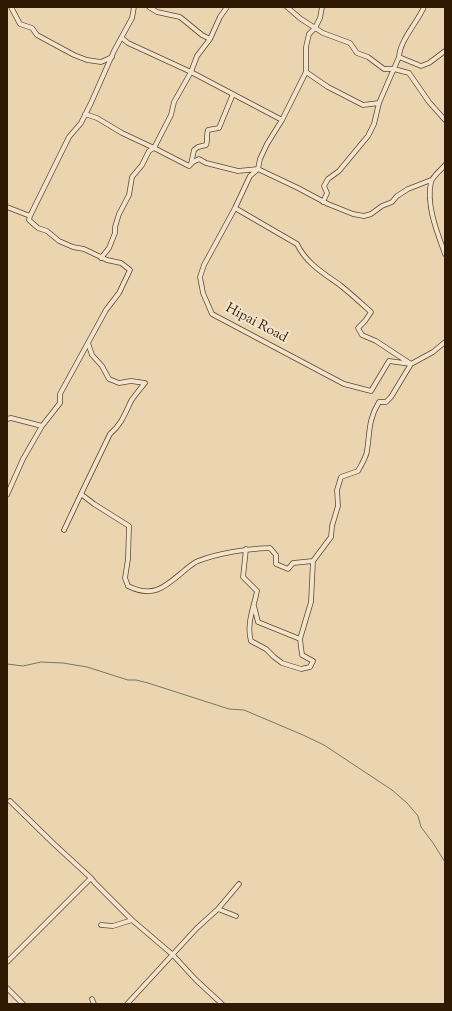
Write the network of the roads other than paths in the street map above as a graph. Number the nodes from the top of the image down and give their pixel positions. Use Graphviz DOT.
graph roads {
  1 [pos="11,7"];
  2 [pos="134,7"];
  3 [pos="149,7"];
  4 [pos="227,7"];
  5 [pos="287,7"];
  6 [pos="322,7"];
  7 [pos="424,7"];
  8 [pos="315,28"];
  9 [pos="122,38"];
  10 [pos="210,39"];
  11 [pos="445,51"];
  12 [pos="112,57"];
  13 [pos="399,57"];
  14 [pos="394,69"];
  15 [pos="191,72"];
  16 [pos="306,72"];
  17 [pos="233,94"];
  18 [pos="379,103"];
  19 [pos="85,114"];
  20 [pos="282,120"];
  21 [pos="445,120"];
  22 [pos="154,148"];
  23 [pos="191,164"];
  24 [pos="445,165"];
  25 [pos="258,169"];
  26 [pos="431,180"];
  27 [pos="323,202"];
  28 [pos="7,207"];
  29 [pos="235,208"];
  30 [pos="30,216"];
  31 [pos="445,254"];
  32 [pos="100,258"];
  33 [pos="445,342"];
  34 [pos="88,343"];
  35 [pos="411,364"];
  36 [pos="7,419"];
  37 [pos="42,426"];
  38 [pos="81,494"];
  39 [pos="7,495"];
  40 [pos="64,530"];
  41 [pos="246,549"];
  42 [pos="313,561"];
  43 [pos="254,606"];
  44 [pos="300,638"];
  45 [pos="10,801"];
  46 [pos="92,878"];
  47 [pos="239,884"];
  48 [pos="218,909"];
  49 [pos="236,916"];
  50 [pos="132,920"];
  51 [pos="101,925"];
  52 [pos="173,955"];
  53 [pos="7,962"];
  54 [pos="7,988"];
  55 [pos="23,1004"];
  56 [pos="127,1004"];
  57 [pos="222,1004"];
  1 -- 12 [label="street"];
  2 -- 9 [label="street"];
  3 -- 10 [label="street"];
  4 -- 10 [label="street"];
  5 -- 8 [label="street"];
  6 -- 8 [label="street"];
  7 -- 13 [label="street"];
  8 -- 14 [label="street"];
  8 -- 16 [label="street"];
  9 -- 12 [label="street"];
  9 -- 15 [label="street"];
  10 -- 15 [label="street"];
  11 -- 13 [label="street"];
  12 -- 19 [label="street"];
  13 -- 14 [label="street"];
  14 -- 18 [label="street"];
  14 -- 21 [label="street"];
  15 -- 17 [label="street"];
  15 -- 22 [label="street"];
  16 -- 18 [label="street"];
  16 -- 20 [label="street, Hipai Road"];
  17 -- 20 [label="street"];
  17 -- 23 [label="street"];
  18 -- 27 [label="street"];
  19 -- 22 [label="street"];
  19 -- 30 [label="street"];
  20 -- 25 [label="street, Hipai Road"];
  22 -- 23 [label="street"];
  22 -- 32 [label="street"];
  23 -- 25 [label="street"];
  24 -- 26 [label="street"];
  25 -- 27 [label="street"];
  25 -- 29 [label="street, Hipai Road"];
  26 -- 27 [label="street"];
  26 -- 31 [label="street"];
  28 -- 30 [label="street"];
  29 -- 35 [label="street"];
  29 -- 35 [label="street, Hipai Road"];
  30 -- 32 [label="street"];
  32 -- 34 [label="street"];
  33 -- 35 [label="street"];
  34 -- 37 [label="street"];
  34 -- 38 [label="street"];
  35 -- 42 [label="street"];
  36 -- 37 [label="street"];
  37 -- 39 [label="street"];
  38 -- 40 [label="street"];
  38 -- 41 [label="street"];
  41 -- 42 [label="street"];
  41 -- 43 [label="street"];
  42 -- 44 [label="street"];
  43 -- 44 [label="street"];
  43 -- 44 [label="street"];
  45 -- 46 [label="street"];
  46 -- 50 [label="street"];
  46 -- 53 [label="street"];
  47 -- 48 [label="street"];
  48 -- 49 [label="street"];
  48 -- 52 [label="street"];
  50 -- 51 [label="street"];
  50 -- 52 [label="street"];
  52 -- 56 [label="street"];
  52 -- 57 [label="street"];
  54 -- 55 [label="street"];
}
